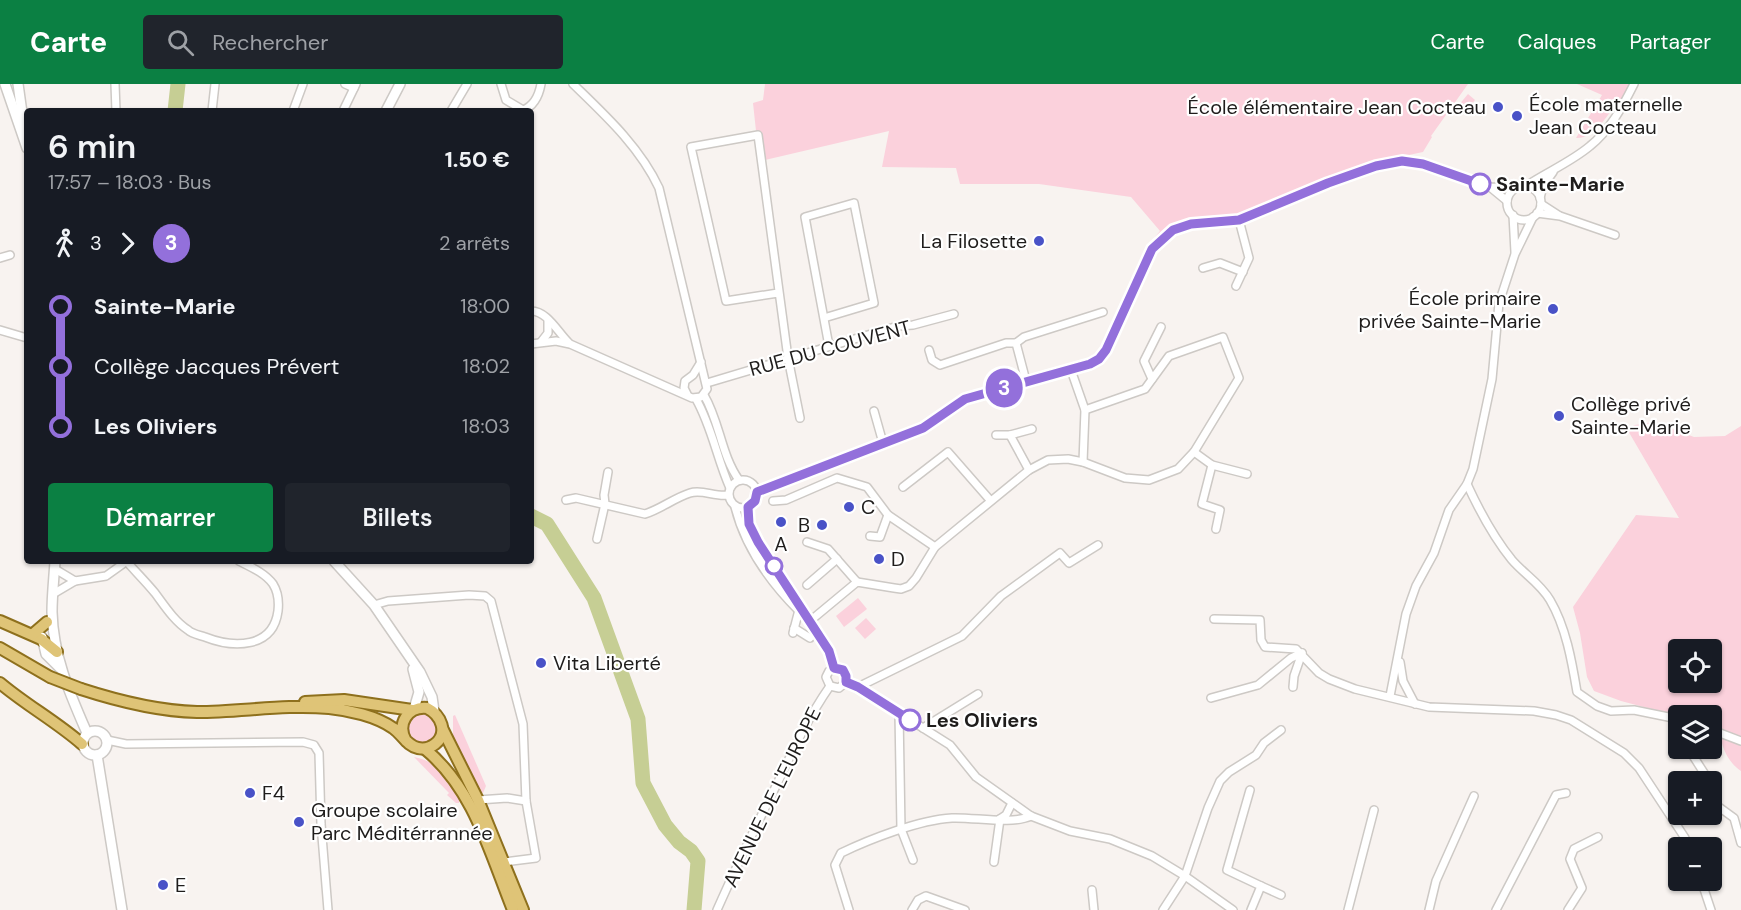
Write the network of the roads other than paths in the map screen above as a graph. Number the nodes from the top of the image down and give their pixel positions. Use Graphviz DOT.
graph roads {
  1 [pos="5,84"];
  2 [pos="18,84"];
  3 [pos="115,84"];
  4 [pos="215,84"];
  5 [pos="303,84"];
  6 [pos="345,84"];
  7 [pos="400,84"];
  8 [pos="467,84"];
  9 [pos="501,84"];
  10 [pos="541,84"];
  11 [pos="573,84"];
  12 [pos="1634,84"];
  13 [pos="355,86"];
  14 [pos="116,108"];
  15 [pos="212,108"];
  16 [pos="294,108"];
  17 [pos="344,108"];
  18 [pos="388,108"];
  19 [pos="453,108"];
  20 [pos="520,108"];
  21 [pos="526,108"];
  22 [pos="24,127"];
  23 [pos="24,139"];
  24 [pos="1559,165"];
  25 [pos="1526,186"];
  26 [pos="1490,187"];
  27 [pos="1516,188"];
  28 [pos="1507,201"];
  29 [pos="1541,201"];
  30 [pos="1513,215"];
  31 [pos="1535,215"];
  32 [pos="1560,216"];
  33 [pos="1239,220"];
  34 [pos="1615,235"];
  35 [pos="1515,254"];
  36 [pos="10,255"];
  37 [pos="0,258"];
  38 [pos="1203,268"];
  39 [pos="1243,272"];
  40 [pos="1236,286"];
  41 [pos="778,294"];
  42 [pos="534,312"];
  43 [pos="1103,312"];
  44 [pos="954,314"];
  45 [pos="824,318"];
  46 [pos="548,320"];
  47 [pos="1161,327"];
  48 [pos="0,330"];
  49 [pos="24,338"];
  50 [pos="535,343"];
  51 [pos="1016,343"];
  52 [pos="570,344"];
  53 [pos="829,346"];
  54 [pos="929,350"];
  55 [pos="788,358"];
  56 [pos="701,362"];
  57 [pos="1071,370"];
  58 [pos="693,375"];
  59 [pos="1152,380"];
  60 [pos="706,381"];
  61 [pos="1026,381"];
  62 [pos="684,385"];
  63 [pos="665,387"];
  64 [pos="687,394"];
  65 [pos="704,395"];
  66 [pos="696,399"];
  67 [pos="1085,410"];
  68 [pos="874,411"];
  69 [pos="800,418"];
  70 [pos="1032,429"];
  71 [pos="996,435"];
  72 [pos="1010,435"];
  73 [pos="883,443"];
  74 [pos="1194,452"];
  75 [pos="1083,462"];
  76 [pos="1212,465"];
  77 [pos="1029,470"];
  78 [pos="608,472"];
  79 [pos="1247,474"];
  80 [pos="739,480"];
  81 [pos="1467,484"];
  82 [pos="903,487"];
  83 [pos="729,492"];
  84 [pos="757,492"];
  85 [pos="566,500"];
  86 [pos="990,500"];
  87 [pos="773,501"];
  88 [pos="605,504"];
  89 [pos="735,507"];
  90 [pos="748,507"];
  91 [pos="888,515"];
  92 [pos="1216,529"];
  93 [pos="870,536"];
  94 [pos="597,539"];
  95 [pos="807,542"];
  96 [pos="1098,545"];
  97 [pos="935,547"];
  98 [pos="837,559"];
  99 [pos="123,564"];
  100 [pos="130,564"];
  101 [pos="245,564"];
  102 [pos="337,564"];
  103 [pos="55,565"];
  104 [pos="75,581"];
  105 [pos="857,582"];
  106 [pos="807,585"];
  107 [pos="53,594"];
  108 [pos="374,604"];
  109 [pos="799,610"];
  110 [pos="52,611"];
  111 [pos="1214,619"];
  112 [pos="0,621"];
  113 [pos="810,621"];
  114 [pos="47,622"];
  115 [pos="817,632"];
  116 [pos="393,633"];
  117 [pos="37,636"];
  118 [pos="0,648"];
  119 [pos="57,652"];
  120 [pos="1302,653"];
  121 [pos="1399,654"];
  122 [pos="834,668"];
  123 [pos="62,669"];
  124 [pos="846,682"];
  125 [pos="0,683"];
  126 [pos="830,686"];
  127 [pos="858,687"];
  128 [pos="1293,687"];
  129 [pos="978,694"];
  130 [pos="1390,696"];
  131 [pos="1211,698"];
  132 [pos="1415,704"];
  133 [pos="241,709"];
  134 [pos="413,710"];
  135 [pos="434,711"];
  136 [pos="899,713"];
  137 [pos="1668,717"];
  138 [pos="923,728"];
  139 [pos="443,730"];
  140 [pos="1281,730"];
  141 [pos="87,733"];
  142 [pos="1722,734"];
  143 [pos="107,740"];
  144 [pos="406,741"];
  145 [pos="1740,741"];
  146 [pos="82,744"];
  147 [pos="425,749"];
  148 [pos="97,755"];
  149 [pos="1250,790"];
  150 [pos="1566,794"];
  151 [pos="1474,796"];
  152 [pos="478,800"];
  153 [pos="526,801"];
  154 [pos="1012,802"];
  155 [pos="1722,809"];
  156 [pos="1374,810"];
  157 [pos="1031,816"];
  158 [pos="1000,819"];
  159 [pos="901,829"];
  160 [pos="1598,837"];
  161 [pos="1684,837"];
  162 [pos="1741,843"];
  163 [pos="914,860"];
  164 [pos="504,862"];
  165 [pos="994,862"];
  166 [pos="1185,876"];
  167 [pos="1261,886"];
  168 [pos="1092,890"];
  169 [pos="1705,891"];
  170 [pos="1281,895"];
  171 [pos="327,907"];
  172 [pos="122,910"];
  173 [pos="513,910"];
  174 [pos="523,910"];
  175 [pos="717,910"];
  176 [pos="849,910"];
  177 [pos="912,910"];
  178 [pos="965,910"];
  179 [pos="1094,910"];
  180 [pos="1162,910"];
  181 [pos="1233,910"];
  182 [pos="1251,910"];
  183 [pos="1348,910"];
  184 [pos="1429,910"];
  185 [pos="1496,910"];
  186 [pos="1568,910"];
  187 [pos="1711,910"];
  1 -- 23 [label="main road"];
  2 -- 22 [label="main road"];
  3 -- 14 [label="street"];
  4 -- 15 [label="street"];
  5 -- 16 [label="street"];
  6 -- 13 [label="street"];
  7 -- 18 [label="main road"];
  8 -- 19 [label="street"];
  9 -- 20 [label="street"];
  10 -- 21 [label="street"];
  11 -- 56 [label="street"];
  12 -- 24 [label="street"];
  13 -- 17 [label="street"];
  24 -- 25 [label="street"];
  24 -- 29 [label="street"];
  25 -- 27 [label="street"];
  25 -- 29 [label="street"];
  26 -- 27 [label="street"];
  26 -- 28 [label="street"];
  26 -- 33 [label="street"];
  27 -- 28 [label="street"];
  28 -- 30 [label="street"];
  29 -- 31 [label="street"];
  29 -- 32 [label="street"];
  30 -- 31 [label="street"];
  30 -- 35 [label="street"];
  31 -- 32 [label="street"];
  31 -- 35 [label="street"];
  32 -- 34 [label="street"];
  33 -- 39 [label="street"];
  33 -- 57 [label="street"];
  35 -- 81 [label="street"];
  36 -- 37 [label="street"];
  38 -- 39 [label="street"];
  39 -- 40 [label="street"];
  41 -- 41 [label="street"];
  41 -- 55 [label="street"];
  42 -- 46 [label="street"];
  43 -- 51 [label="street"];
  44 -- 53 [label="street, RUE DU COUVENT"];
  45 -- 45 [label="street"];
  45 -- 53 [label="street"];
  46 -- 50 [label="street"];
  46 -- 52 [label="street"];
  47 -- 59 [label="street"];
  48 -- 49 [label="street"];
  50 -- 52 [label="street"];
  51 -- 54 [label="street"];
  51 -- 61 [label="street"];
  52 -- 63 [label="street"];
  53 -- 55 [label="street, RUE DU COUVENT"];
  55 -- 60 [label="street, RUE DU COUVENT"];
  55 -- 69 [label="street"];
  56 -- 58 [label="street"];
  56 -- 60 [label="street"];
  57 -- 61 [label="street"];
  57 -- 67 [label="street"];
  58 -- 60 [label="street"];
  58 -- 62 [label="street"];
  59 -- 67 [label="street"];
  59 -- 74 [label="street"];
  60 -- 65 [label="street"];
  61 -- 73 [label="street"];
  62 -- 63 [label="street"];
  62 -- 64 [label="street"];
  63 -- 64 [label="street"];
  64 -- 66 [label="street"];
  65 -- 66 [label="street"];
  65 -- 80 [label="street"];
  66 -- 83 [label="street"];
  67 -- 75 [label="street"];
  68 -- 73 [label="street"];
  70 -- 72 [label="street"];
  71 -- 72 [label="street"];
  72 -- 77 [label="street"];
  73 -- 84 [label="street"];
  74 -- 75 [label="street"];
  74 -- 76 [label="street"];
  75 -- 77 [label="street"];
  76 -- 79 [label="street"];
  76 -- 92 [label="street"];
  77 -- 86 [label="street"];
  78 -- 88 [label="street"];
  80 -- 83 [label="street"];
  80 -- 84 [label="street"];
  81 -- 121 [label="street"];
  81 -- 137 [label="street"];
  82 -- 86 [label="street"];
  83 -- 88 [label="street"];
  83 -- 89 [label="street"];
  84 -- 90 [label="street"];
  85 -- 88 [label="street"];
  86 -- 97 [label="street"];
  87 -- 91 [label="street"];
  88 -- 94 [label="street"];
  89 -- 90 [label="street"];
  89 -- 109 [label="street"];
  90 -- 113 [label="street"];
  91 -- 93 [label="street"];
  91 -- 97 [label="street"];
  95 -- 98 [label="street"];
  96 -- 127 [label="street"];
  97 -- 105 [label="street"];
  98 -- 105 [label="street"];
  98 -- 106 [label="street"];
  99 -- 104 [label="street"];
  100 -- 101 [label="street"];
  102 -- 108 [label="main road"];
  103 -- 104 [label="street"];
  103 -- 107 [label="main road"];
  104 -- 107 [label="street"];
  105 -- 113 [label="street"];
  107 -- 110 [label="main road"];
  108 -- 116 [label="main road"];
  108 -- 153 [label="street"];
  109 -- 113 [label="street"];
  109 -- 115 [label="street"];
  110 -- 114 [label="main road"];
  110 -- 119 [label="main road"];
  111 -- 120 [label="street"];
  112 -- 117 [label="main road"];
  113 -- 115 [label="street"];
  114 -- 117 [label="main road"];
  115 -- 122 [label="street"];
  116 -- 134 [label="main road"];
  116 -- 135 [label="main road"];
  117 -- 119 [label="main road"];
  117 -- 123 [label="main road"];
  118 -- 133 [label="main road, bridge"];
  119 -- 123 [label="main road"];
  120 -- 128 [label="street"];
  120 -- 130 [label="street"];
  120 -- 131 [label="street"];
  121 -- 130 [label="street"];
  121 -- 132 [label="street"];
  122 -- 124 [label="street"];
  122 -- 126 [label="street"];
  123 -- 141 [label="main road"];
  124 -- 126 [label="street"];
  124 -- 127 [label="street"];
  125 -- 146 [label="main road"];
  126 -- 175 [label="street, AVENUE DE L'EUROPE"];
  127 -- 136 [label="street"];
  129 -- 138 [label="street"];
  130 -- 132 [label="street"];
  132 -- 161 [label="street"];
  133 -- 134 [label="main road"];
  133 -- 144 [label="main road"];
  134 -- 135 [label="main road"];
  134 -- 144 [label="main road"];
  135 -- 139 [label="main road"];
  136 -- 138 [label="street"];
  136 -- 159 [label="street"];
  138 -- 154 [label="street"];
  139 -- 147 [label="main road"];
  139 -- 152 [label="main road"];
  140 -- 166 [label="street"];
  141 -- 143 [label="main road"];
  141 -- 146 [label="main road"];
  142 -- 145 [label="street"];
  143 -- 148 [label="main road"];
  143 -- 171 [label="street"];
  144 -- 147 [label="main road"];
  146 -- 148 [label="main road"];
  147 -- 173 [label="main road"];
  148 -- 172 [label="main road"];
  149 -- 167 [label="street"];
  150 -- 185 [label="street"];
  151 -- 184 [label="street"];
  152 -- 153 [label="street"];
  152 -- 164 [label="main road"];
  153 -- 164 [label="street"];
  154 -- 157 [label="street"];
  154 -- 158 [label="street"];
  155 -- 162 [label="street"];
  156 -- 183 [label="street"];
  157 -- 158 [label="street"];
  157 -- 166 [label="street"];
  158 -- 159 [label="street"];
  158 -- 165 [label="street"];
  159 -- 163 [label="street"];
  159 -- 176 [label="street"];
  160 -- 186 [label="street"];
  164 -- 174 [label="main road"];
  166 -- 180 [label="street"];
  166 -- 181 [label="street"];
  167 -- 170 [label="street"];
  167 -- 182 [label="street"];
  168 -- 179 [label="street"];
  169 -- 187 [label="street"];
  177 -- 178 [label="street"];
}
